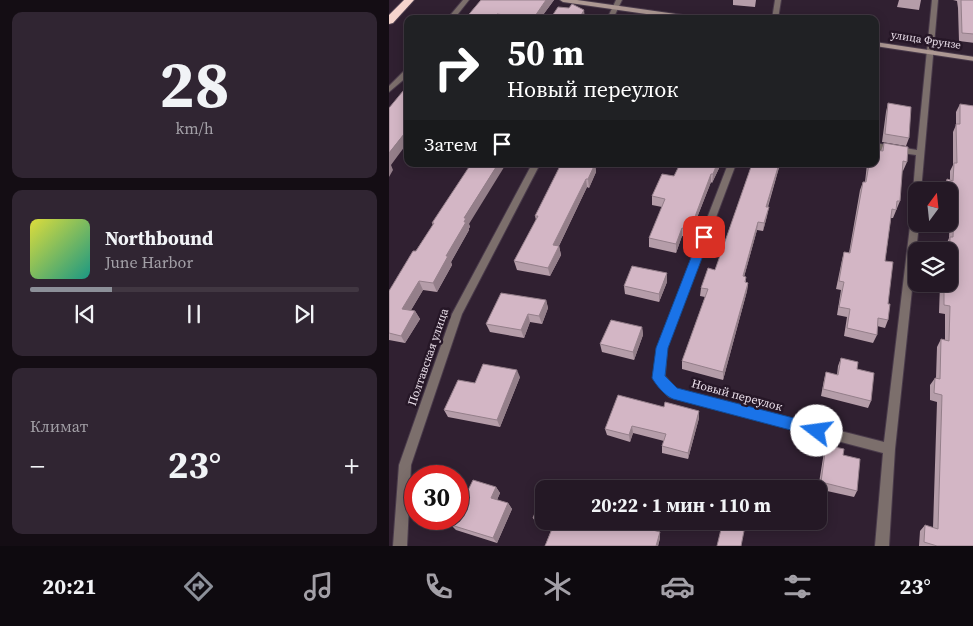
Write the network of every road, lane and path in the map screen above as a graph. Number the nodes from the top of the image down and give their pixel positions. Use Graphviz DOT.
graph roads {
  1 [pos="409,0"];
  2 [pos="467,0"];
  3 [pos="563,0"];
  4 [pos="619,0"];
  5 [pos="778,0"];
  6 [pos="935,0"];
  7 [pos="615,7"];
  8 [pos="454,15"];
  9 [pos="612,15"];
  10 [pos="670,15"];
  11 [pos="776,15"];
  12 [pos="389,21"];
  13 [pos="879,45"];
  14 [pos="930,52"];
  15 [pos="973,59"];
  16 [pos="404,76"];
  17 [pos="389,90"];
  18 [pos="879,147"];
  19 [pos="921,153"];
  20 [pos="535,167"];
  21 [pos="731,167"];
  22 [pos="918,182"];
  23 [pos="913,232"];
  24 [pos="889,449"];
  25 [pos="400,546"];
  26 [pos="882,546"];
  1 -- 12 [label="highway"];
  2 -- 8 [label="street"];
  3 -- 7 [label="street"];
  4 -- 7 [label="street"];
  5 -- 11 [label="street"];
  6 -- 14 [label="street"];
  7 -- 9 [label="street"];
  7 -- 10 [label="street"];
  13 -- 14 [label="street, улица Фрунзе"];
  14 -- 15 [label="street, улица Фрунзе"];
  14 -- 19 [label="street"];
  16 -- 17 [label="street"];
  18 -- 19 [label="street"];
  19 -- 22 [label="street"];
  20 -- 25 [label="street, Полтавская улица"];
  21 -- 24 [label="street, Новый переулок"];
  23 -- 24 [label="street"];
  24 -- 26 [label="street"];
}
